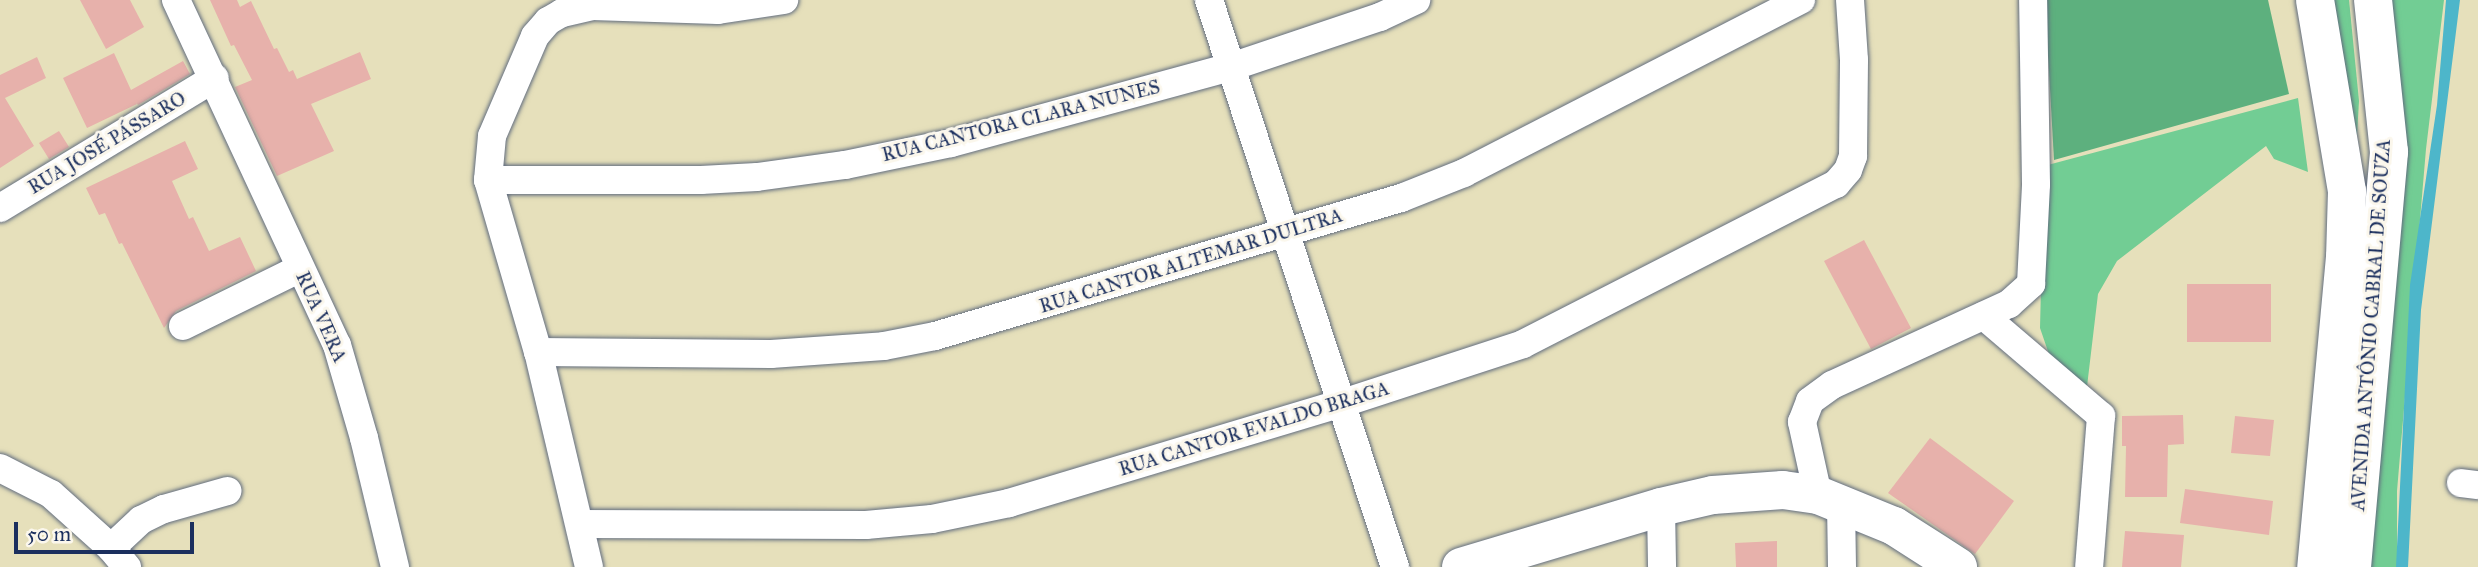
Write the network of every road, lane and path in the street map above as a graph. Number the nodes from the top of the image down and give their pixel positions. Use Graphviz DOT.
graph roads {
  1 [pos="176,0"];
  2 [pos="784,0"];
  3 [pos="1209,0"];
  4 [pos="1416,0"];
  5 [pos="1801,0"];
  6 [pos="1850,0"];
  7 [pos="2033,0"];
  8 [pos="2315,0"];
  9 [pos="2373,0"];
  10 [pos="1231,67"];
  11 [pos="215,78"];
  12 [pos="488,180"];
  13 [pos="0,208"];
  14 [pos="1286,233"];
  15 [pos="299,269"];
  16 [pos="1984,316"];
  17 [pos="183,326"];
  18 [pos="538,352"];
  19 [pos="1343,403"];
  20 [pos="0,468"];
  21 [pos="228,491"];
  22 [pos="1830,499"];
  23 [pos="1661,507"];
  24 [pos="580,524"];
  25 [pos="119,558"];
  26 [pos="1475,565"];
  27 [pos="395,567"];
  28 [pos="589,567"];
  29 [pos="1395,567"];
  30 [pos="1662,567"];
  31 [pos="1842,567"];
  32 [pos="1958,567"];
  33 [pos="2089,567"];
  34 [pos="2315,567"];
  35 [pos="2352,567"];
  1 -- 11 [label="street, RUA VERA"];
  2 -- 12 [label="street"];
  3 -- 10 [label="street"];
  4 -- 10 [label="street, RUA CANTORA CLARA NUNES"];
  5 -- 14 [label="street, RUA CANTOR ALTEMAR DULTRA"];
  6 -- 19 [label="street, RUA CANTOR EVALDO BRAGA"];
  7 -- 16 [label="street"];
  8 -- 34 [label="main road, AVENIDA ANTÔNIO CABRAL DE SOUZA"];
  9 -- 35 [label="main road, AVENIDA ANTÔNIO CABRAL DE SOUZA"];
  10 -- 12 [label="street, RUA CANTORA CLARA NUNES"];
  10 -- 14 [label="street"];
  11 -- 13 [label="street, RUA JOSÉ PÁSSARO"];
  11 -- 15 [label="street, RUA VERA"];
  12 -- 18 [label="street"];
  14 -- 18 [label="street, RUA CANTOR ALTEMAR DULTRA"];
  14 -- 19 [label="street"];
  15 -- 17 [label="street"];
  15 -- 27 [label="street, RUA VERA"];
  16 -- 22 [label="street"];
  16 -- 33 [label="street"];
  18 -- 24 [label="street"];
  19 -- 24 [label="street, RUA CANTOR EVALDO BRAGA"];
  19 -- 29 [label="street"];
  20 -- 25 [label="street"];
  21 -- 25 [label="street"];
  22 -- 23 [label="main road"];
  22 -- 31 [label="street"];
  22 -- 32 [label="main road"];
  23 -- 26 [label="main road"];
  23 -- 30 [label="street"];
  24 -- 28 [label="street"];
}
